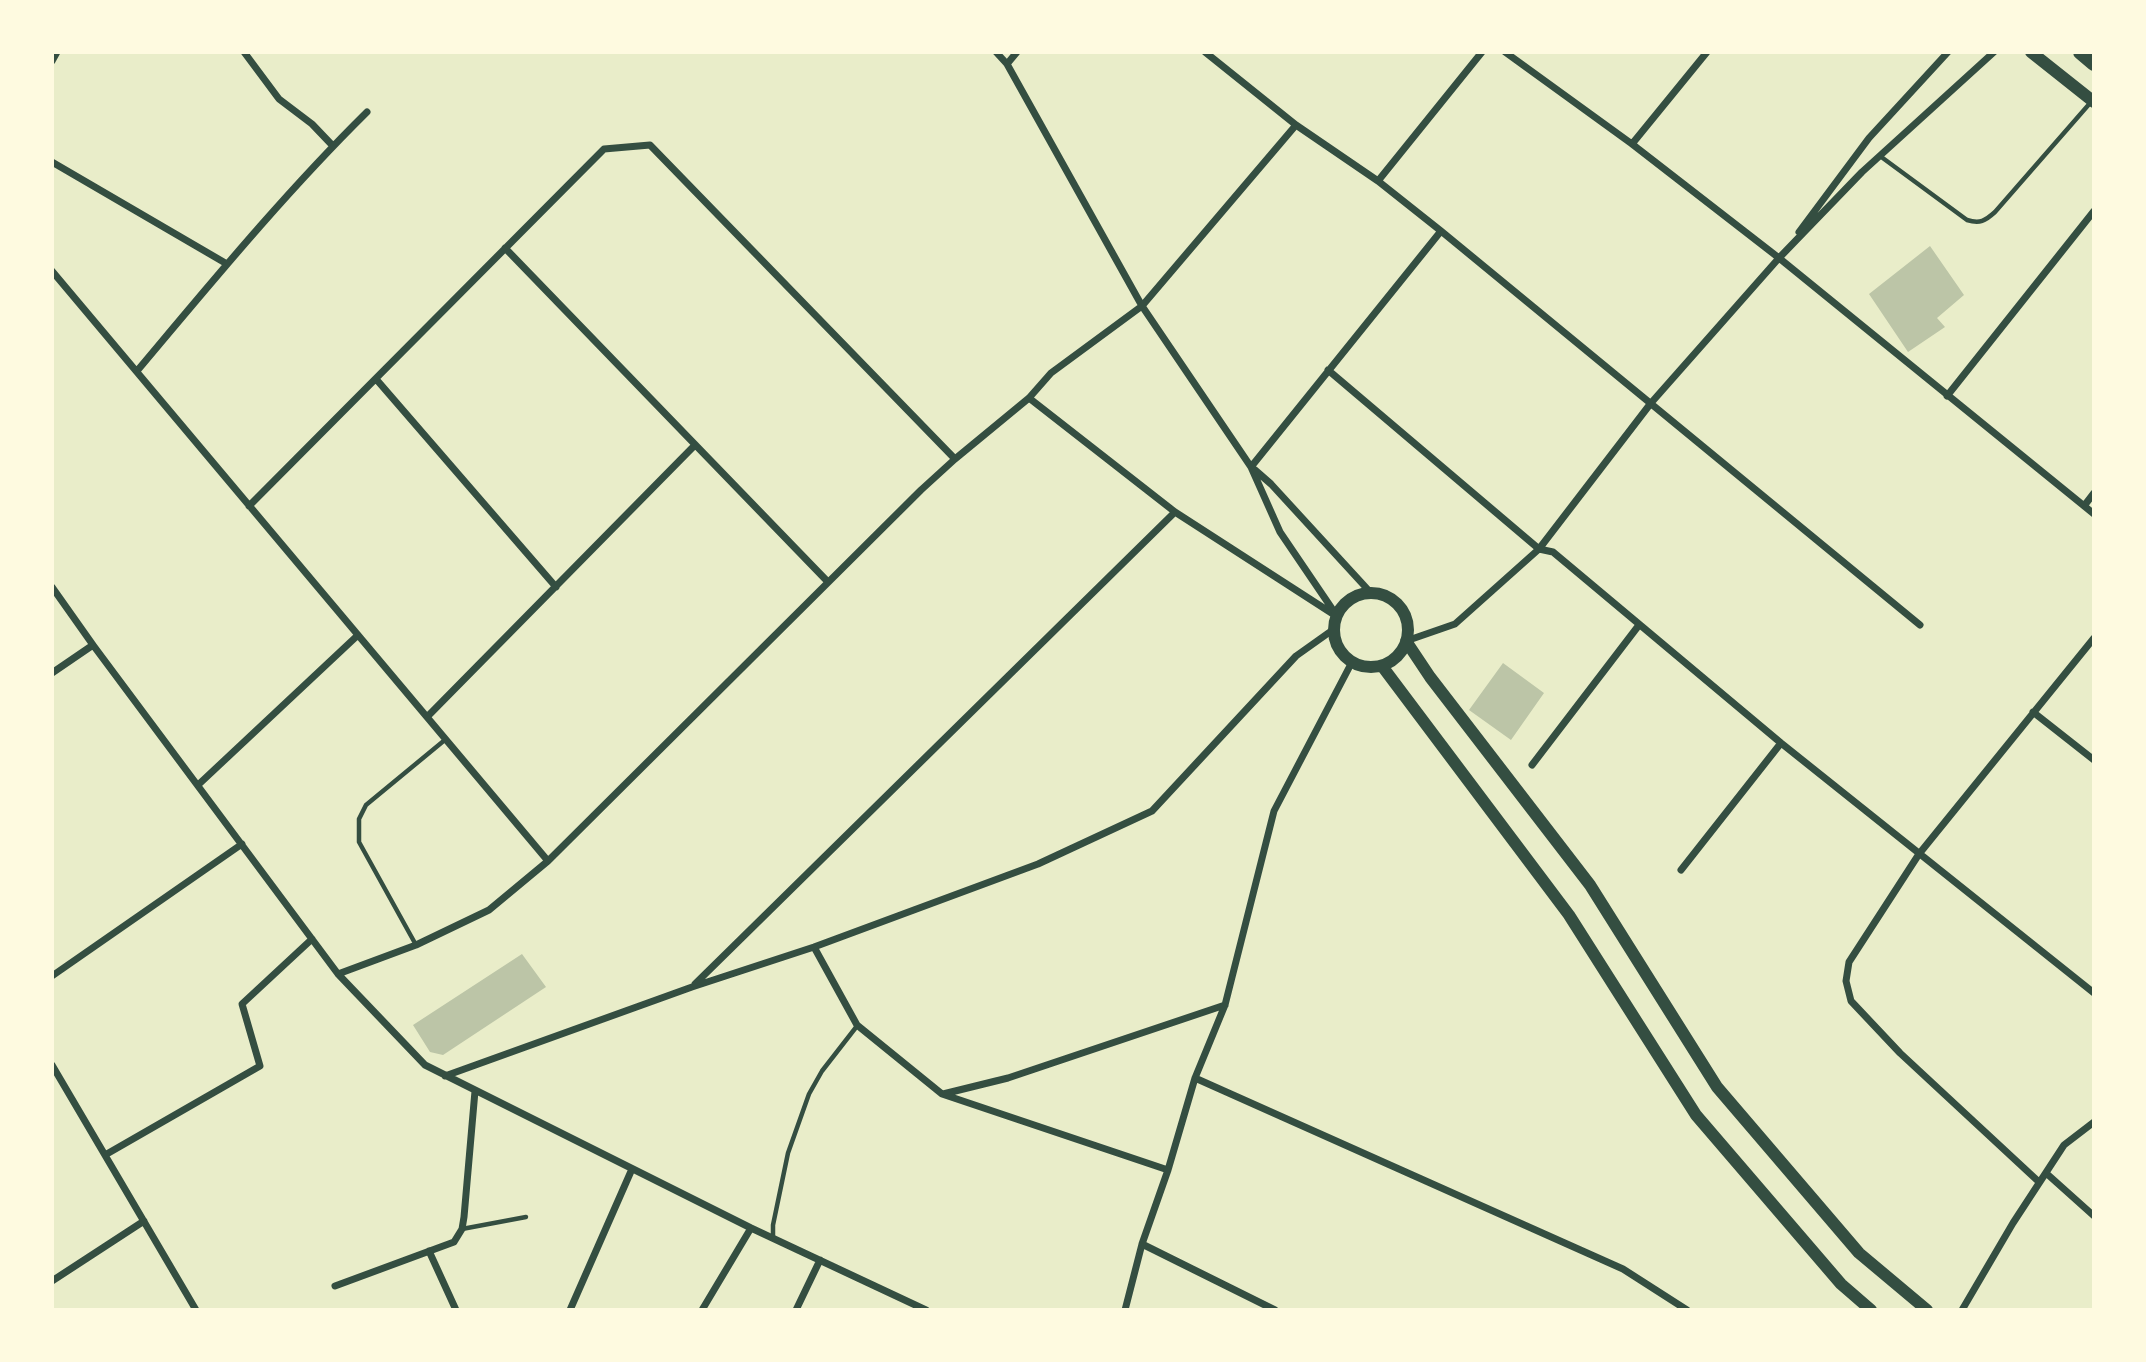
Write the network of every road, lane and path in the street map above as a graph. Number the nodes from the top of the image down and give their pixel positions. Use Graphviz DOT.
graph roads {
  1 [pos="57,52"];
  2 [pos="244,52"];
  3 [pos="996,52"];
  4 [pos="1017,52"];
  5 [pos="1205,52"];
  6 [pos="1482,52"];
  7 [pos="1505,52"];
  8 [pos="1707,52"];
  9 [pos="1948,52"];
  10 [pos="1994,52"];
  11 [pos="2031,52"];
  12 [pos="2081,52"];
  13 [pos="52,61"];
  14 [pos="2094,63"];
  15 [pos="1007,64"];
  16 [pos="2093,102"];
  17 [pos="367,112"];
  18 [pos="1296,125"];
  19 [pos="1632,144"];
  20 [pos="333,146"];
  21 [pos="1880,156"];
  22 [pos="52,162"];
  23 [pos="1377,181"];
  24 [pos="2094,211"];
  25 [pos="1441,231"];
  26 [pos="505,248"];
  27 [pos="1779,258"];
  28 [pos="227,264"];
  29 [pos="52,271"];
  30 [pos="1142,306"];
  31 [pos="1328,370"];
  32 [pos="137,371"];
  33 [pos="376,379"];
  34 [pos="1947,397"];
  35 [pos="1030,398"];
  36 [pos="1651,403"];
  37 [pos="695,445"];
  38 [pos="955,459"];
  39 [pos="1251,467"];
  40 [pos="2094,493"];
  41 [pos="250,506"];
  42 [pos="2084,506"];
  43 [pos="1175,512"];
  44 [pos="2094,514"];
  45 [pos="1539,548"];
  46 [pos="828,582"];
  47 [pos="52,587"];
  48 [pos="556,587"];
  49 [pos="1371,593"];
  50 [pos="1335,622"];
  51 [pos="1639,625"];
  52 [pos="1920,625"];
  53 [pos="358,635"];
  54 [pos="2094,638"];
  55 [pos="1406,641"];
  56 [pos="93,645"];
  57 [pos="1352,662"];
  58 [pos="1382,666"];
  59 [pos="52,673"];
  60 [pos="2033,712"];
  61 [pos="427,717"];
  62 [pos="446,740"];
  63 [pos="1782,743"];
  64 [pos="2094,760"];
  65 [pos="1532,765"];
  66 [pos="198,785"];
  67 [pos="242,844"];
  68 [pos="1919,854"];
  69 [pos="548,861"];
  70 [pos="1681,870"];
  71 [pos="312,939"];
  72 [pos="416,945"];
  73 [pos="814,947"];
  74 [pos="338,974"];
  75 [pos="52,976"];
  76 [pos="692,988"];
  77 [pos="2094,993"];
  78 [pos="1225,1004"];
  79 [pos="857,1025"];
  80 [pos="52,1065"];
  81 [pos="445,1076"];
  82 [pos="1195,1078"];
  83 [pos="56,1079"];
  84 [pos="475,1091"];
  85 [pos="942,1094"];
  86 [pos="2094,1122"];
  87 [pos="105,1155"];
  88 [pos="632,1169"];
  89 [pos="1168,1170"];
  90 [pos="2046,1173"];
  91 [pos="2039,1182"];
  92 [pos="2094,1216"];
  93 [pos="526,1217"];
  94 [pos="144,1221"];
  95 [pos="751,1228"];
  96 [pos="463,1229"];
  97 [pos="773,1238"];
  98 [pos="1142,1244"];
  99 [pos="429,1251"];
  100 [pos="820,1260"];
  101 [pos="52,1282"];
  102 [pos="335,1286"];
  103 [pos="196,1310"];
  104 [pos="456,1310"];
  105 [pos="570,1310"];
  106 [pos="702,1310"];
  107 [pos="796,1310"];
  108 [pos="926,1310"];
  109 [pos="1125,1310"];
  110 [pos="1275,1310"];
  111 [pos="1687,1310"];
  112 [pos="1871,1310"];
  113 [pos="1927,1310"];
  114 [pos="1962,1310"];
  1 -- 13 [label="street"];
  2 -- 20 [label="street"];
  3 -- 15 [label="street"];
  4 -- 15 [label="street"];
  5 -- 18 [label="street"];
  6 -- 23 [label="street"];
  7 -- 19 [label="street"];
  8 -- 19 [label="street"];
  9 -- 27 [label="street"];
  10 -- 21 [label="street"];
  11 -- 16 [label="street"];
  12 -- 14 [label="highway"];
  15 -- 30 [label="street"];
  16 -- 21 [label="lane"];
  17 -- 20 [label="street"];
  18 -- 23 [label="street"];
  18 -- 30 [label="street"];
  19 -- 27 [label="street"];
  20 -- 28 [label="street"];
  21 -- 27 [label="street"];
  22 -- 28 [label="street"];
  23 -- 25 [label="street"];
  24 -- 34 [label="street"];
  25 -- 31 [label="street"];
  25 -- 36 [label="street"];
  26 -- 33 [label="street"];
  26 -- 37 [label="street"];
  26 -- 38 [label="street"];
  27 -- 34 [label="street"];
  27 -- 36 [label="street"];
  28 -- 32 [label="street"];
  29 -- 32 [label="street"];
  30 -- 35 [label="street"];
  30 -- 39 [label="street"];
  31 -- 39 [label="street"];
  31 -- 45 [label="street"];
  32 -- 41 [label="street"];
  33 -- 41 [label="street"];
  33 -- 48 [label="street"];
  34 -- 42 [label="street"];
  35 -- 38 [label="street"];
  35 -- 43 [label="street"];
  36 -- 45 [label="street"];
  36 -- 52 [label="street"];
  37 -- 46 [label="street"];
  37 -- 48 [label="street"];
  38 -- 46 [label="street"];
  39 -- 49 [label="street"];
  39 -- 50 [label="street"];
  40 -- 42 [label="street"];
  41 -- 53 [label="street"];
  42 -- 44 [label="street"];
  43 -- 50 [label="street"];
  43 -- 76 [label="street"];
  45 -- 51 [label="street"];
  45 -- 55 [label="street"];
  46 -- 69 [label="street"];
  47 -- 56 [label="street"];
  48 -- 61 [label="street"];
  49 -- 50 [label="street"];
  49 -- 55 [label="street"];
  50 -- 57 [label="street"];
  50 -- 73 [label="street"];
  51 -- 63 [label="street"];
  51 -- 65 [label="street"];
  53 -- 61 [label="street"];
  53 -- 66 [label="street"];
  54 -- 60 [label="street"];
  55 -- 58 [label="street"];
  55 -- 113 [label="street"];
  56 -- 59 [label="street"];
  56 -- 66 [label="street"];
  57 -- 58 [label="street"];
  57 -- 78 [label="street"];
  58 -- 112 [label="street"];
  60 -- 64 [label="street"];
  60 -- 68 [label="street"];
  61 -- 62 [label="street"];
  62 -- 69 [label="street"];
  62 -- 72 [label="lane"];
  63 -- 68 [label="street"];
  63 -- 70 [label="street"];
  66 -- 67 [label="street"];
  67 -- 71 [label="street"];
  67 -- 75 [label="street"];
  68 -- 77 [label="street"];
  68 -- 91 [label="street"];
  69 -- 72 [label="street"];
  71 -- 74 [label="street"];
  71 -- 87 [label="street"];
  72 -- 74 [label="street"];
  73 -- 76 [label="street"];
  73 -- 79 [label="street"];
  74 -- 81 [label="street"];
  76 -- 81 [label="street"];
  78 -- 82 [label="street"];
  78 -- 85 [label="street"];
  79 -- 85 [label="street"];
  79 -- 97 [label="lane"];
  80 -- 83 [label="street"];
  81 -- 84 [label="street"];
  82 -- 89 [label="street"];
  82 -- 111 [label="street"];
  83 -- 87 [label="street"];
  84 -- 88 [label="street"];
  84 -- 96 [label="street"];
  85 -- 89 [label="street"];
  86 -- 90 [label="street"];
  87 -- 94 [label="street"];
  88 -- 95 [label="street"];
  88 -- 105 [label="street"];
  89 -- 98 [label="street"];
  90 -- 91 [label="street"];
  90 -- 92 [label="street"];
  91 -- 114 [label="street"];
  93 -- 96 [label="lane"];
  94 -- 101 [label="street"];
  94 -- 103 [label="street"];
  95 -- 97 [label="street"];
  95 -- 106 [label="street"];
  96 -- 99 [label="street"];
  97 -- 100 [label="street"];
  98 -- 109 [label="street"];
  98 -- 110 [label="street"];
  99 -- 102 [label="street"];
  99 -- 104 [label="street"];
  100 -- 107 [label="street"];
  100 -- 108 [label="street"];
}
